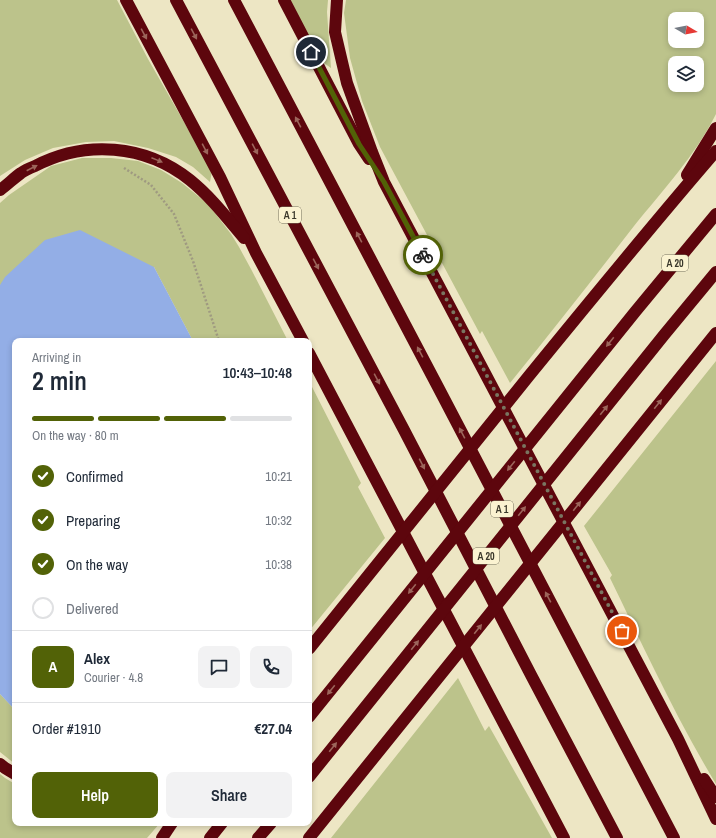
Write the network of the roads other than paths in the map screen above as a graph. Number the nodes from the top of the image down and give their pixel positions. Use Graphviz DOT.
graph roads {
  1 [pos="126,0"];
  2 [pos="176,0"];
  3 [pos="234,0"];
  4 [pos="284,0"];
  5 [pos="337,0"];
  6 [pos="716,128"];
  7 [pos="716,151"];
  8 [pos="384,182"];
  9 [pos="0,190"];
  10 [pos="668,206"];
  11 [pos="716,214"];
  12 [pos="256,253"];
  13 [pos="716,272"];
  14 [pos="716,333"];
  15 [pos="300,338"];
  16 [pos="312,359"];
  17 [pos="312,644"];
  18 [pos="312,714"];
  19 [pos="678,739"];
  20 [pos="0,764"];
  21 [pos="12,772"];
  22 [pos="312,773"];
  23 [pos="716,797"];
  24 [pos="333,809"];
  25 [pos="716,819"];
  26 [pos="170,826"];
  27 [pos="220,826"];
  28 [pos="268,826"];
  29 [pos="162,838"];
  30 [pos="210,838"];
  31 [pos="258,838"];
  32 [pos="309,838"];
  33 [pos="315,838"];
  34 [pos="564,838"];
  35 [pos="618,838"];
  36 [pos="674,838"];
  1 -- 12 [label="highway, one-way"];
  2 -- 35 [label="highway, A 1, one-way"];
  36 -- 3 [label="highway, A 1, one-way"];
  4 -- 8 [label="highway"];
  5 -- 8 [label="highway"];
  6 -- 10 [label="highway"];
  7 -- 10 [label="highway"];
  8 -- 19 [label="highway"];
  9 -- 12 [label="highway, one-way"];
  10 -- 17 [label="highway"];
  11 -- 18 [label="highway, A 20, one-way"];
  12 -- 15 [label="highway"];
  22 -- 13 [label="highway, A 20, one-way"];
  24 -- 14 [label="highway, one-way"];
  16 -- 34 [label="highway"];
  19 -- 23 [label="highway"];
  19 -- 25 [label="highway"];
  20 -- 21 [label="highway"];
  24 -- 32 [label="highway"];
  24 -- 33 [label="highway"];
  26 -- 29 [label="highway"];
  27 -- 30 [label="highway"];
  28 -- 31 [label="highway"];
}
